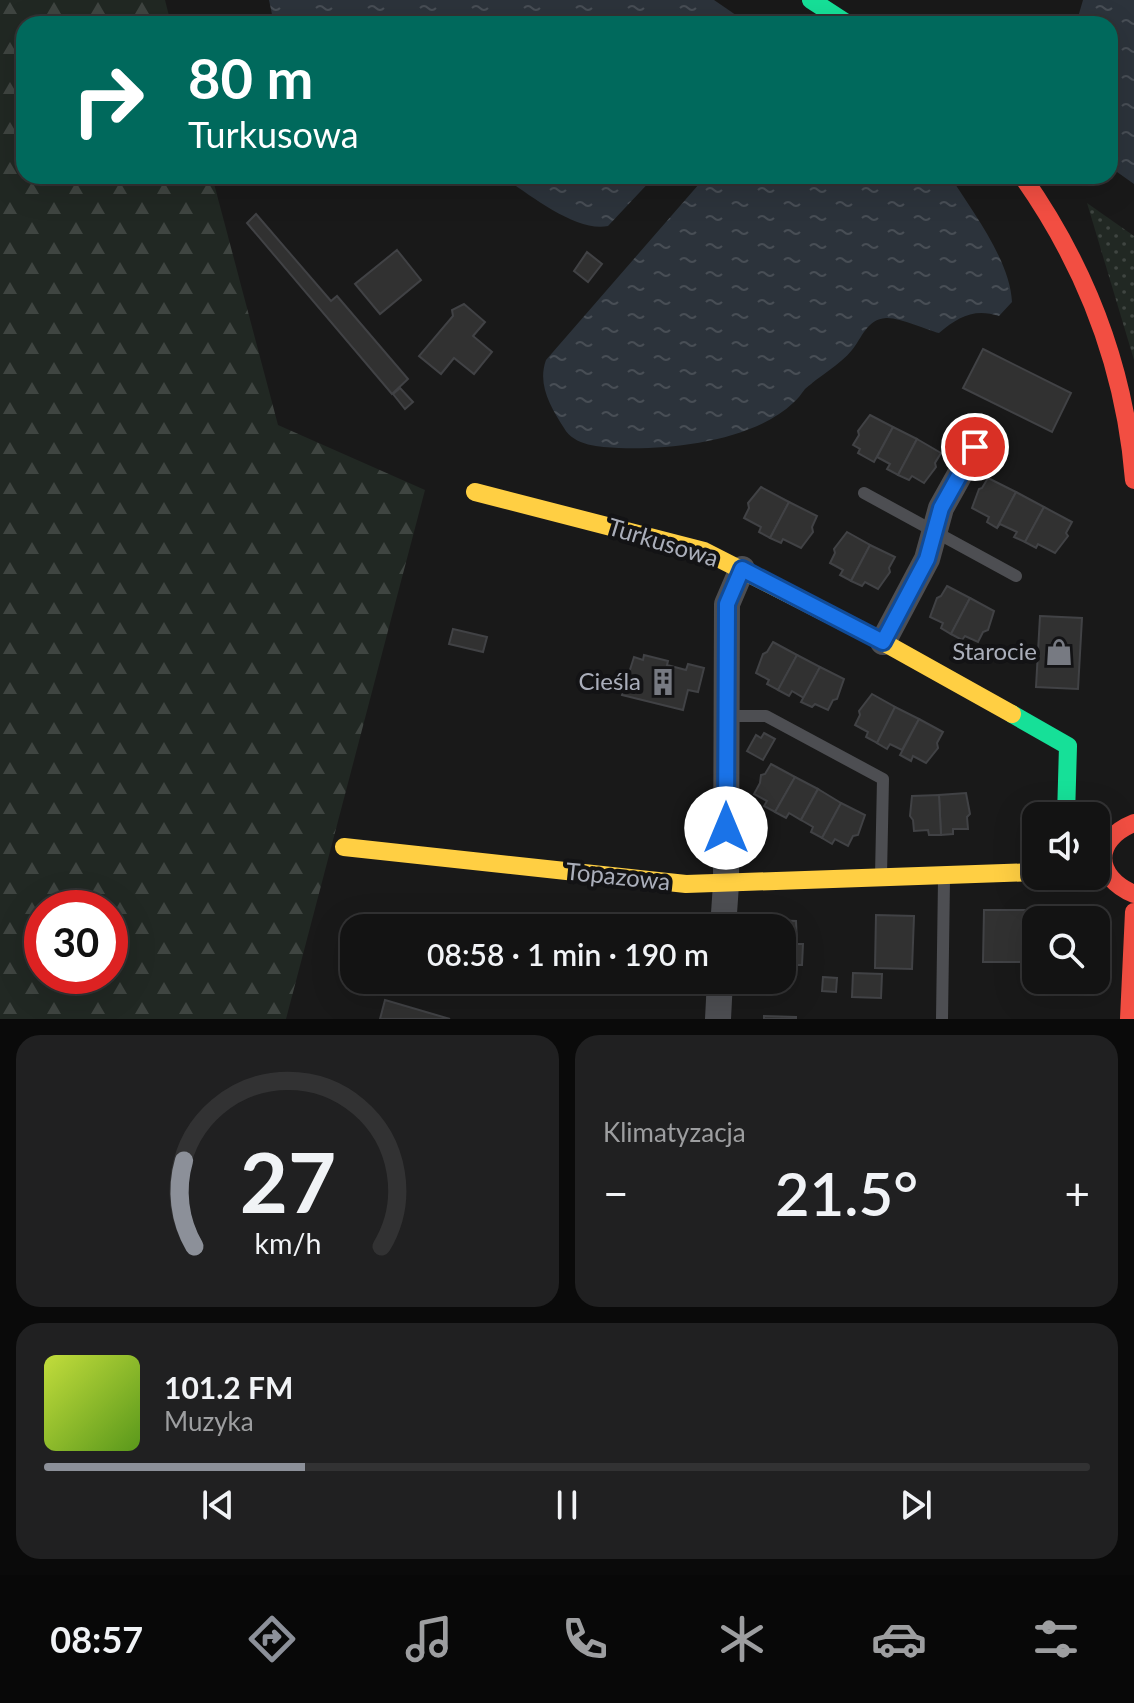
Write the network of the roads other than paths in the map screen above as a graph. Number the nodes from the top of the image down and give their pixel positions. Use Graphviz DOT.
graph roads {
  1 [pos="811,0"];
  2 [pos="836,16"];
  3 [pos="1027,184"];
  4 [pos="975,447"];
  5 [pos="1134,469"];
  6 [pos="1134,480"];
  7 [pos="475,492"];
  8 [pos="864,493"];
  9 [pos="935,531"];
  10 [pos="742,569"];
  11 [pos="1016,576"];
  12 [pos="883,642"];
  13 [pos="727,716"];
  14 [pos="1066,802"];
  15 [pos="1134,823"];
  16 [pos="1110,837"];
  17 [pos="344,847"];
  18 [pos="1022,873"];
  19 [pos="944,876"];
  20 [pos="881,878"];
  21 [pos="1110,880"];
  22 [pos="726,884"];
  23 [pos="1134,894"];
  24 [pos="1134,912"];
  25 [pos="724,914"];
  26 [pos="719,994"];
  27 [pos="718,1019"];
  28 [pos="942,1019"];
  29 [pos="1129,1019"];
  1 -- 2 [label="street"];
  3 -- 5 [label="street"];
  4 -- 9 [label="street"];
  5 -- 6 [label="street"];
  7 -- 10 [label="street, Turkusowa"];
  8 -- 9 [label="lane"];
  9 -- 11 [label="lane"];
  9 -- 12 [label="street"];
  10 -- 12 [label="street, Turkusowa"];
  10 -- 13 [label="street"];
  12 -- 14 [label="street, Turkusowa"];
  13 -- 20 [label="lane"];
  13 -- 22 [label="street"];
  15 -- 16 [label="street"];
  17 -- 22 [label="street, Topazowa"];
  18 -- 19 [label="street, Topazowa"];
  19 -- 20 [label="street, Topazowa"];
  19 -- 28 [label="lane"];
  20 -- 22 [label="street, Topazowa"];
  21 -- 23 [label="street"];
  22 -- 25 [label="street"];
  24 -- 29 [label="street"];
  26 -- 27 [label="street"];
}
